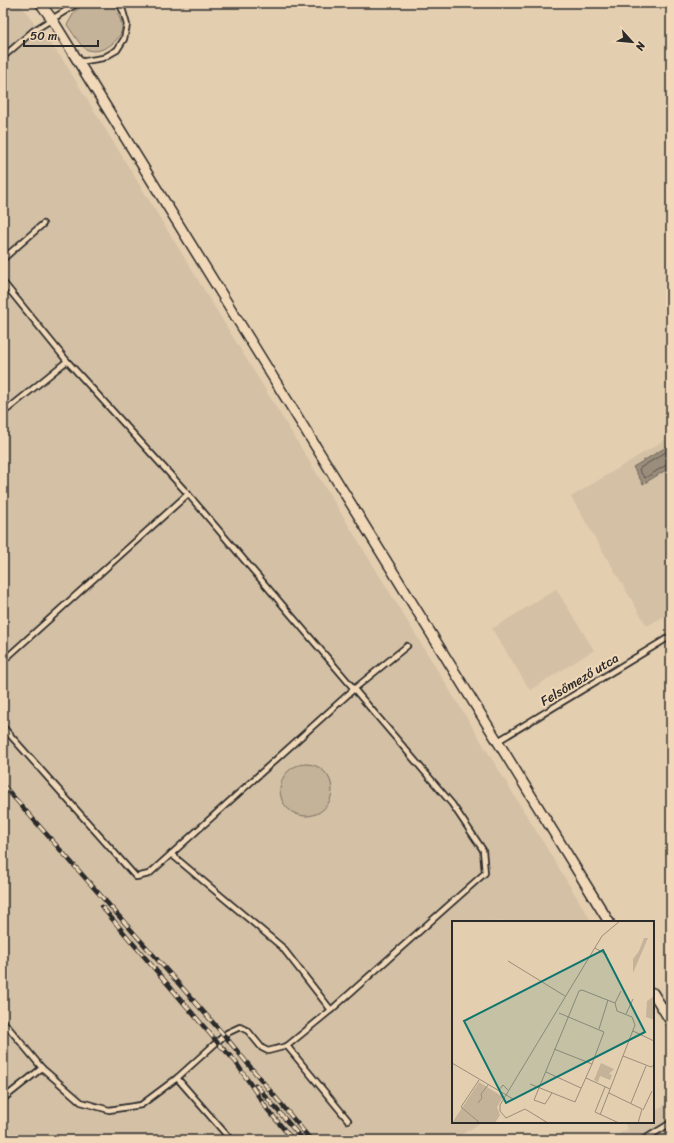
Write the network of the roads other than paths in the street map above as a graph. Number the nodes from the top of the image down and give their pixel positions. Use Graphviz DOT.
graph roads {
  1 [pos="40,3"];
  2 [pos="78,3"];
  3 [pos="119,3"];
  4 [pos="52,19"];
  5 [pos="3,57"];
  6 [pos="79,62"];
  7 [pos="43,224"];
  8 [pos="3,259"];
  9 [pos="3,282"];
  10 [pos="68,361"];
  11 [pos="3,413"];
  12 [pos="188,494"];
  13 [pos="671,636"];
  14 [pos="407,646"];
  15 [pos="3,661"];
  16 [pos="354,689"];
  17 [pos="3,726"];
  18 [pos="498,741"];
  19 [pos="171,854"];
  20 [pos="608,921"];
  21 [pos="654,995"];
  22 [pos="331,1010"];
  23 [pos="3,1021"];
  24 [pos="671,1022"];
  25 [pos="287,1046"];
  26 [pos="42,1068"];
  27 [pos="177,1078"];
  28 [pos="3,1099"];
  29 [pos="348,1120"];
  30 [pos="671,1123"];
  31 [pos="231,1140"];
  32 [pos="644,1140"];
  1 -- 4 [label="street"];
  2 -- 4 [label="lane"];
  3 -- 6 [label="lane"];
  4 -- 5 [label="lane"];
  4 -- 6 [label="street"];
  6 -- 18 [label="street"];
  7 -- 8 [label="lane"];
  9 -- 10 [label="lane"];
  10 -- 11 [label="lane"];
  10 -- 12 [label="lane"];
  12 -- 15 [label="lane"];
  12 -- 16 [label="lane"];
  13 -- 18 [label="lane, Felsőmező utca"];
  14 -- 16 [label="lane"];
  16 -- 19 [label="lane"];
  16 -- 22 [label="lane"];
  17 -- 19 [label="lane"];
  18 -- 20 [label="street"];
  19 -- 22 [label="lane"];
  21 -- 24 [label="street"];
  22 -- 25 [label="lane"];
  23 -- 26 [label="lane"];
  25 -- 27 [label="lane"];
  25 -- 29 [label="lane"];
  26 -- 27 [label="lane"];
  26 -- 28 [label="lane"];
  27 -- 31 [label="lane"];
  30 -- 32 [label="lane"];
}
